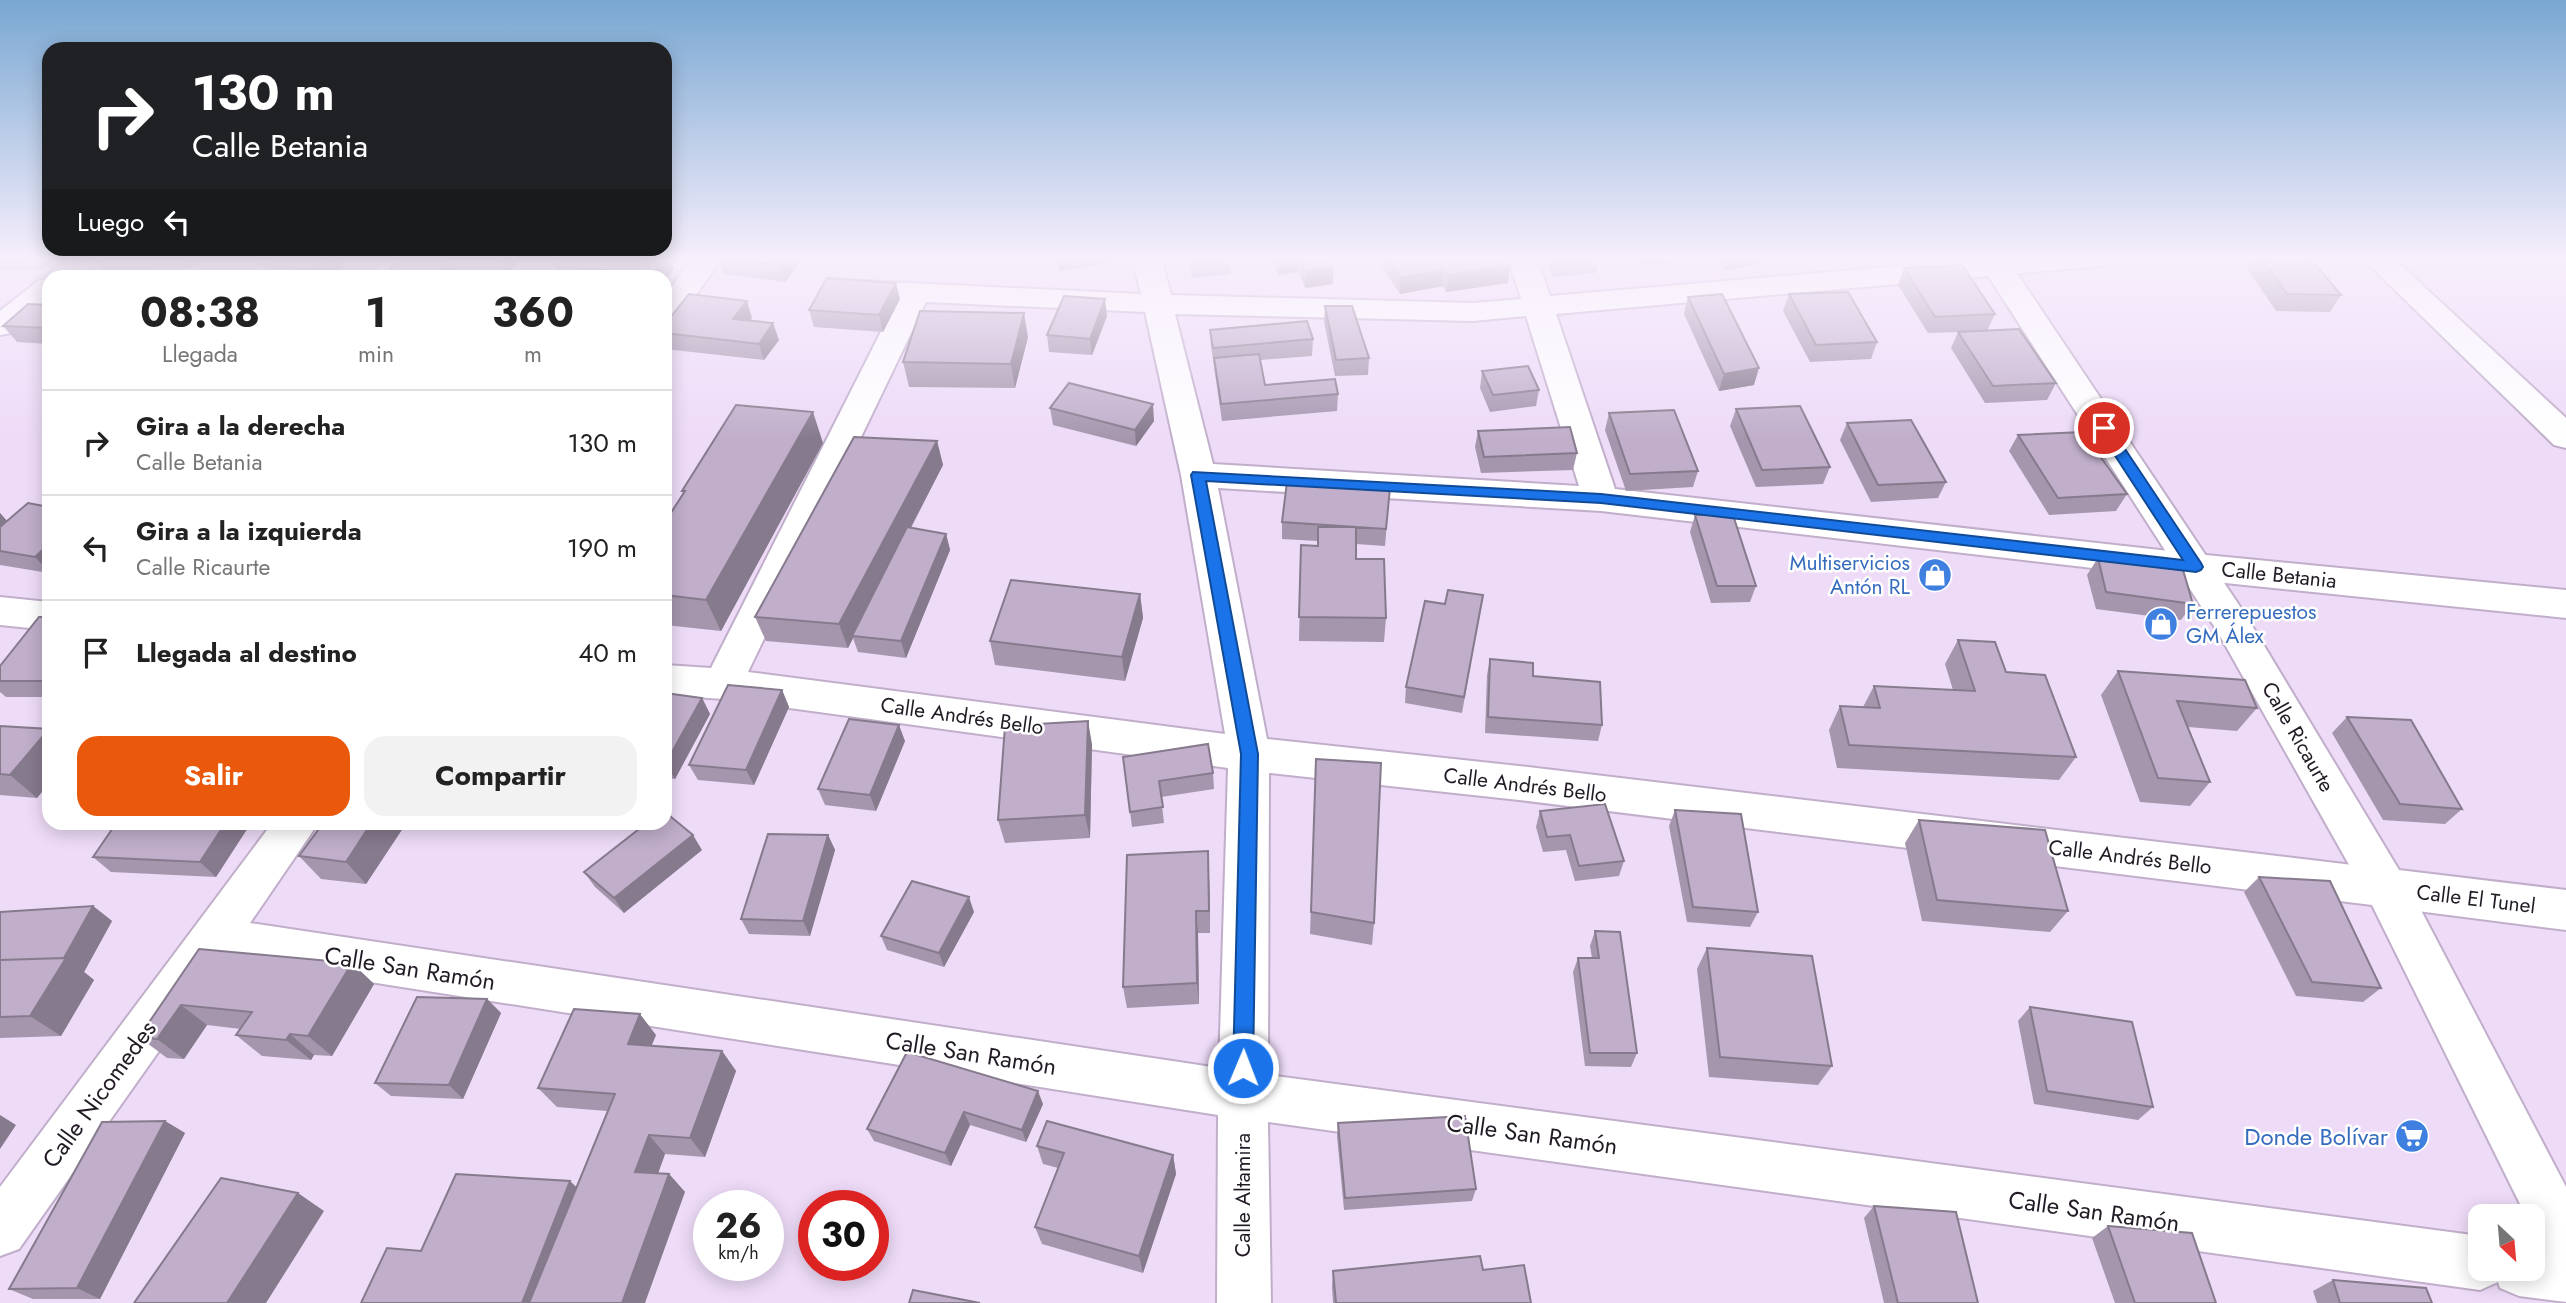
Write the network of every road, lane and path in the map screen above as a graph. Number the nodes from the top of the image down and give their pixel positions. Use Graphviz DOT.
graph roads {
  1 [pos="903,318"];
  2 [pos="1160,318"];
  3 [pos="1543,318"];
  4 [pos="2031,318"];
  5 [pos="2439,318"];
  6 [pos="2566,438"];
  7 [pos="1198,475"];
  8 [pos="1601,499"];
  9 [pos="2196,567"];
  10 [pos="2566,604"];
  11 [pos="0,611"];
  12 [pos="42,615"];
  13 [pos="42,630"];
  14 [pos="20,652"];
  15 [pos="672,680"];
  16 [pos="723,684"];
  17 [pos="1250,754"];
  18 [pos="292,830"];
  19 [pos="2386,888"];
  20 [pos="2566,911"];
  21 [pos="212,937"];
  22 [pos="1243,1095"];
  23 [pos="0,1230"];
  24 [pos="2566,1241"];
  25 [pos="2468,1262"];
  26 [pos="2545,1272"];
  27 [pos="2566,1275"];
  28 [pos="1244,1303"];
  1 -- 16 [label="street"];
  2 -- 7 [label="street, Calle Altamira"];
  3 -- 8 [label="street"];
  4 -- 9 [label="street, Calle Ricaurte"];
  5 -- 6 [label="street"];
  7 -- 8 [label="street, Calle Betania"];
  7 -- 17 [label="street, Calle Altamira"];
  8 -- 9 [label="street, Calle Betania"];
  9 -- 10 [label="street, Calle Betania"];
  9 -- 19 [label="street, Calle Ricaurte"];
  11 -- 12 [label="street"];
  13 -- 14 [label="street"];
  15 -- 16 [label="street, Calle Andrés Bello"];
  16 -- 17 [label="street, Calle Andrés Bello"];
  17 -- 19 [label="street, Calle Andrés Bello"];
  17 -- 22 [label="street, Calle Altamira"];
  18 -- 21 [label="street, Calle Nicomedes"];
  19 -- 20 [label="street, Calle El Tunel"];
  19 -- 24 [label="street, Calle Ricaurte"];
  21 -- 22 [label="street, Calle San Ramón"];
  21 -- 23 [label="street, Calle Nicomedes"];
  22 -- 25 [label="street, Calle San Ramón"];
  22 -- 28 [label="street, Calle Altamira"];
  26 -- 27 [label="street"];
}
